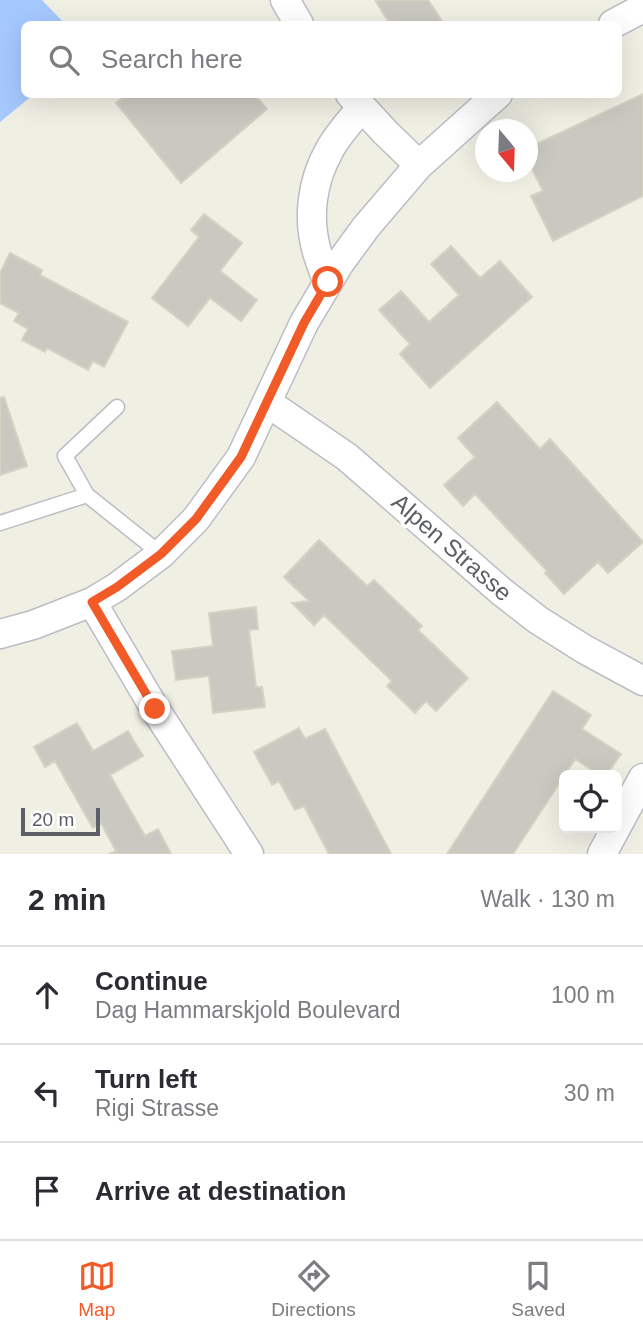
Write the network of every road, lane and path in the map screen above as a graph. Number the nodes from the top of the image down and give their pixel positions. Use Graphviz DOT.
graph roads {
  1 [pos="285,0"];
  2 [pos="643,8"];
  3 [pos="297,21"];
  4 [pos="619,21"];
  5 [pos="494,98"];
  6 [pos="356,101"];
  7 [pos="419,165"];
  8 [pos="328,282"];
  9 [pos="268,403"];
  10 [pos="117,407"];
  11 [pos="87,495"];
  12 [pos="0,523"];
  13 [pos="161,554"];
  14 [pos="92,602"];
  15 [pos="0,634"];
  16 [pos="643,681"];
  17 [pos="643,778"];
  18 [pos="622,816"];
  19 [pos="613,833"];
  20 [pos="249,854"];
  21 [pos="602,854"];
  1 -- 3 [label="street"];
  2 -- 4 [label="street"];
  5 -- 7 [label="street"];
  6 -- 7 [label="street"];
  6 -- 8 [label="street"];
  7 -- 8 [label="street"];
  8 -- 9 [label="street"];
  9 -- 13 [label="street"];
  9 -- 16 [label="street, Alpen Strasse"];
  10 -- 11 [label="lane"];
  11 -- 12 [label="lane"];
  11 -- 13 [label="lane"];
  13 -- 14 [label="street"];
  14 -- 15 [label="street"];
  14 -- 20 [label="street"];
  17 -- 18 [label="street"];
  19 -- 21 [label="street"];
}
